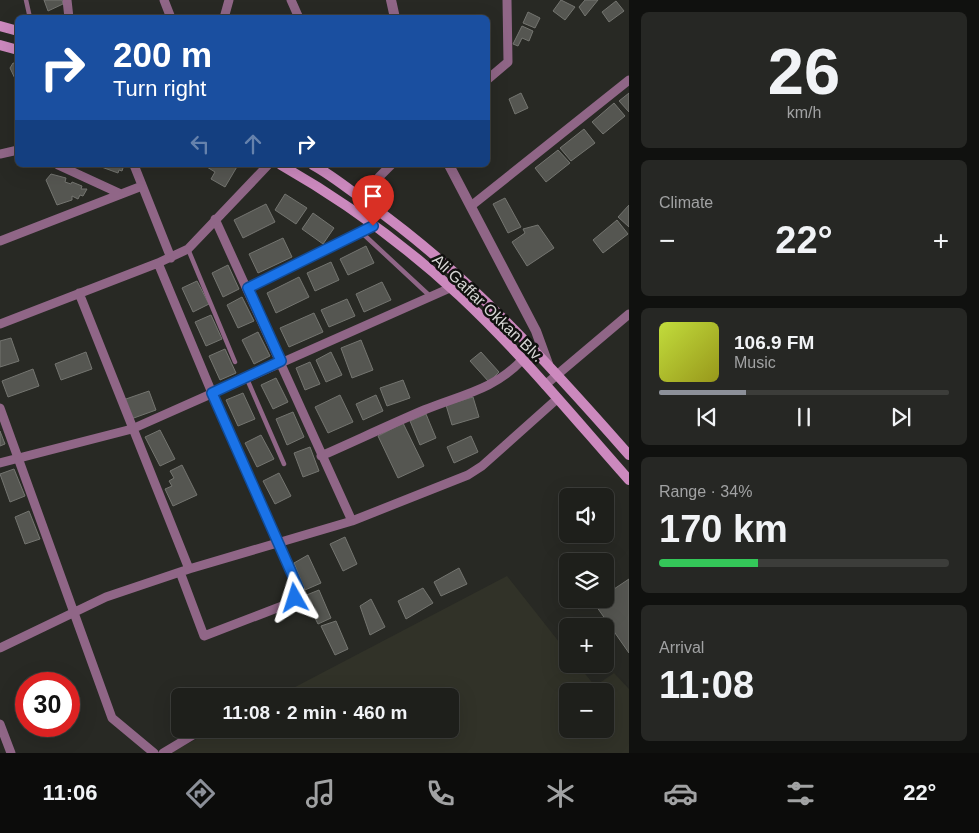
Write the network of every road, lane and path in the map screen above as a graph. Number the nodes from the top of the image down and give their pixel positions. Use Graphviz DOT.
graph roads {
  1 [pos="26,0"];
  2 [pos="67,0"];
  3 [pos="164,0"];
  4 [pos="229,0"];
  5 [pos="291,0"];
  6 [pos="391,0"];
  7 [pos="507,0"];
  8 [pos="29,15"];
  9 [pos="69,15"];
  10 [pos="170,15"];
  11 [pos="225,15"];
  12 [pos="298,15"];
  13 [pos="394,15"];
  14 [pos="0,26"];
  15 [pos="15,30"];
  16 [pos="0,45"];
  17 [pos="15,49"];
  18 [pos="490,76"];
  19 [pos="629,80"];
  20 [pos="15,151"];
  21 [pos="0,154"];
  22 [pos="62,167"];
  23 [pos="135,167"];
  24 [pos="266,167"];
  25 [pos="284,167"];
  26 [pos="316,167"];
  27 [pos="386,167"];
  28 [pos="450,167"];
  29 [pos="142,186"];
  30 [pos="121,194"];
  31 [pos="362,199"];
  32 [pos="472,206"];
  33 [pos="215,219"];
  34 [pos="373,226"];
  35 [pos="361,232"];
  36 [pos="0,241"];
  37 [pos="188,249"];
  38 [pos="171,258"];
  39 [pos="158,263"];
  40 [pos="248,288"];
  41 [pos="450,288"];
  42 [pos="79,293"];
  43 [pos="431,297"];
  44 [pos="629,314"];
  45 [pos="0,324"];
  46 [pos="522,360"];
  47 [pos="281,361"];
  48 [pos="235,362"];
  49 [pos="548,364"];
  50 [pos="558,374"];
  51 [pos="246,377"];
  52 [pos="545,385"];
  53 [pos="212,393"];
  54 [pos="556,399"];
  55 [pos="0,408"];
  56 [pos="132,429"];
  57 [pos="629,455"];
  58 [pos="321,456"];
  59 [pos="17,457"];
  60 [pos="0,463"];
  61 [pos="284,464"];
  62 [pos="629,480"];
  63 [pos="352,522"];
  64 [pos="279,542"];
  65 [pos="184,571"];
  66 [pos="73,614"];
  67 [pos="0,648"];
  68 [pos="0,724"];
  69 [pos="188,738"];
  70 [pos="11,753"];
  71 [pos="154,753"];
  72 [pos="163,753"];
  1 -- 8 [label="lane"];
  2 -- 9 [label="street"];
  3 -- 10 [label="street"];
  4 -- 11 [label="street"];
  5 -- 12 [label="street"];
  6 -- 13 [label="street"];
  7 -- 18 [label="street"];
  14 -- 15 [label="main road"];
  16 -- 17 [label="main road"];
  19 -- 32 [label="street"];
  20 -- 21 [label="street"];
  22 -- 30 [label="street"];
  23 -- 29 [label="street"];
  24 -- 33 [label="street"];
  25 -- 34 [label="main road, Ali Gaffar Okkan Blv."];
  26 -- 31 [label="main road, Ali Gaffar Okkan Blv."];
  27 -- 31 [label="street"];
  28 -- 32 [label="street"];
  29 -- 30 [label="street"];
  29 -- 38 [label="street"];
  30 -- 36 [label="street"];
  31 -- 49 [label="main road, Ali Gaffar Okkan Blv."];
  32 -- 49 [label="street"];
  33 -- 37 [label="street"];
  33 -- 40 [label="street"];
  34 -- 35 [label="street"];
  34 -- 41 [label="main road, Ali Gaffar Okkan Blv."];
  35 -- 40 [label="street"];
  35 -- 43 [label="lane"];
  37 -- 38 [label="street"];
  37 -- 48 [label="lane"];
  38 -- 39 [label="street"];
  39 -- 42 [label="street"];
  39 -- 53 [label="street"];
  40 -- 47 [label="street"];
  41 -- 43 [label="street"];
  41 -- 46 [label="main road, Ali Gaffar Okkan Blv."];
  42 -- 45 [label="street"];
  42 -- 56 [label="street"];
  43 -- 47 [label="street"];
  44 -- 50 [label="street"];
  46 -- 52 [label="main road, Ali Gaffar Okkan Blv."];
  46 -- 58 [label="street"];
  47 -- 51 [label="street"];
  47 -- 58 [label="street"];
  49 -- 50 [label="main road, Ali Gaffar Okkan Blv."];
  50 -- 52 [label="street"];
  50 -- 57 [label="main road, Ali Gaffar Okkan Blv."];
  51 -- 53 [label="street"];
  51 -- 61 [label="lane"];
  52 -- 54 [label="main road, Ali Gaffar Okkan Blv."];
  53 -- 56 [label="street"];
  53 -- 64 [label="street"];
  54 -- 62 [label="main road, Ali Gaffar Okkan Blv."];
  54 -- 63 [label="street"];
  55 -- 59 [label="street"];
  56 -- 59 [label="street"];
  56 -- 65 [label="street"];
  58 -- 63 [label="street"];
  59 -- 60 [label="street"];
  59 -- 66 [label="street"];
  63 -- 64 [label="street"];
  64 -- 65 [label="street"];
  64 -- 65 [label="street"];
  65 -- 66 [label="street"];
  66 -- 67 [label="street"];
  66 -- 71 [label="street"];
  68 -- 70 [label="street"];
  69 -- 72 [label="street"];
}
